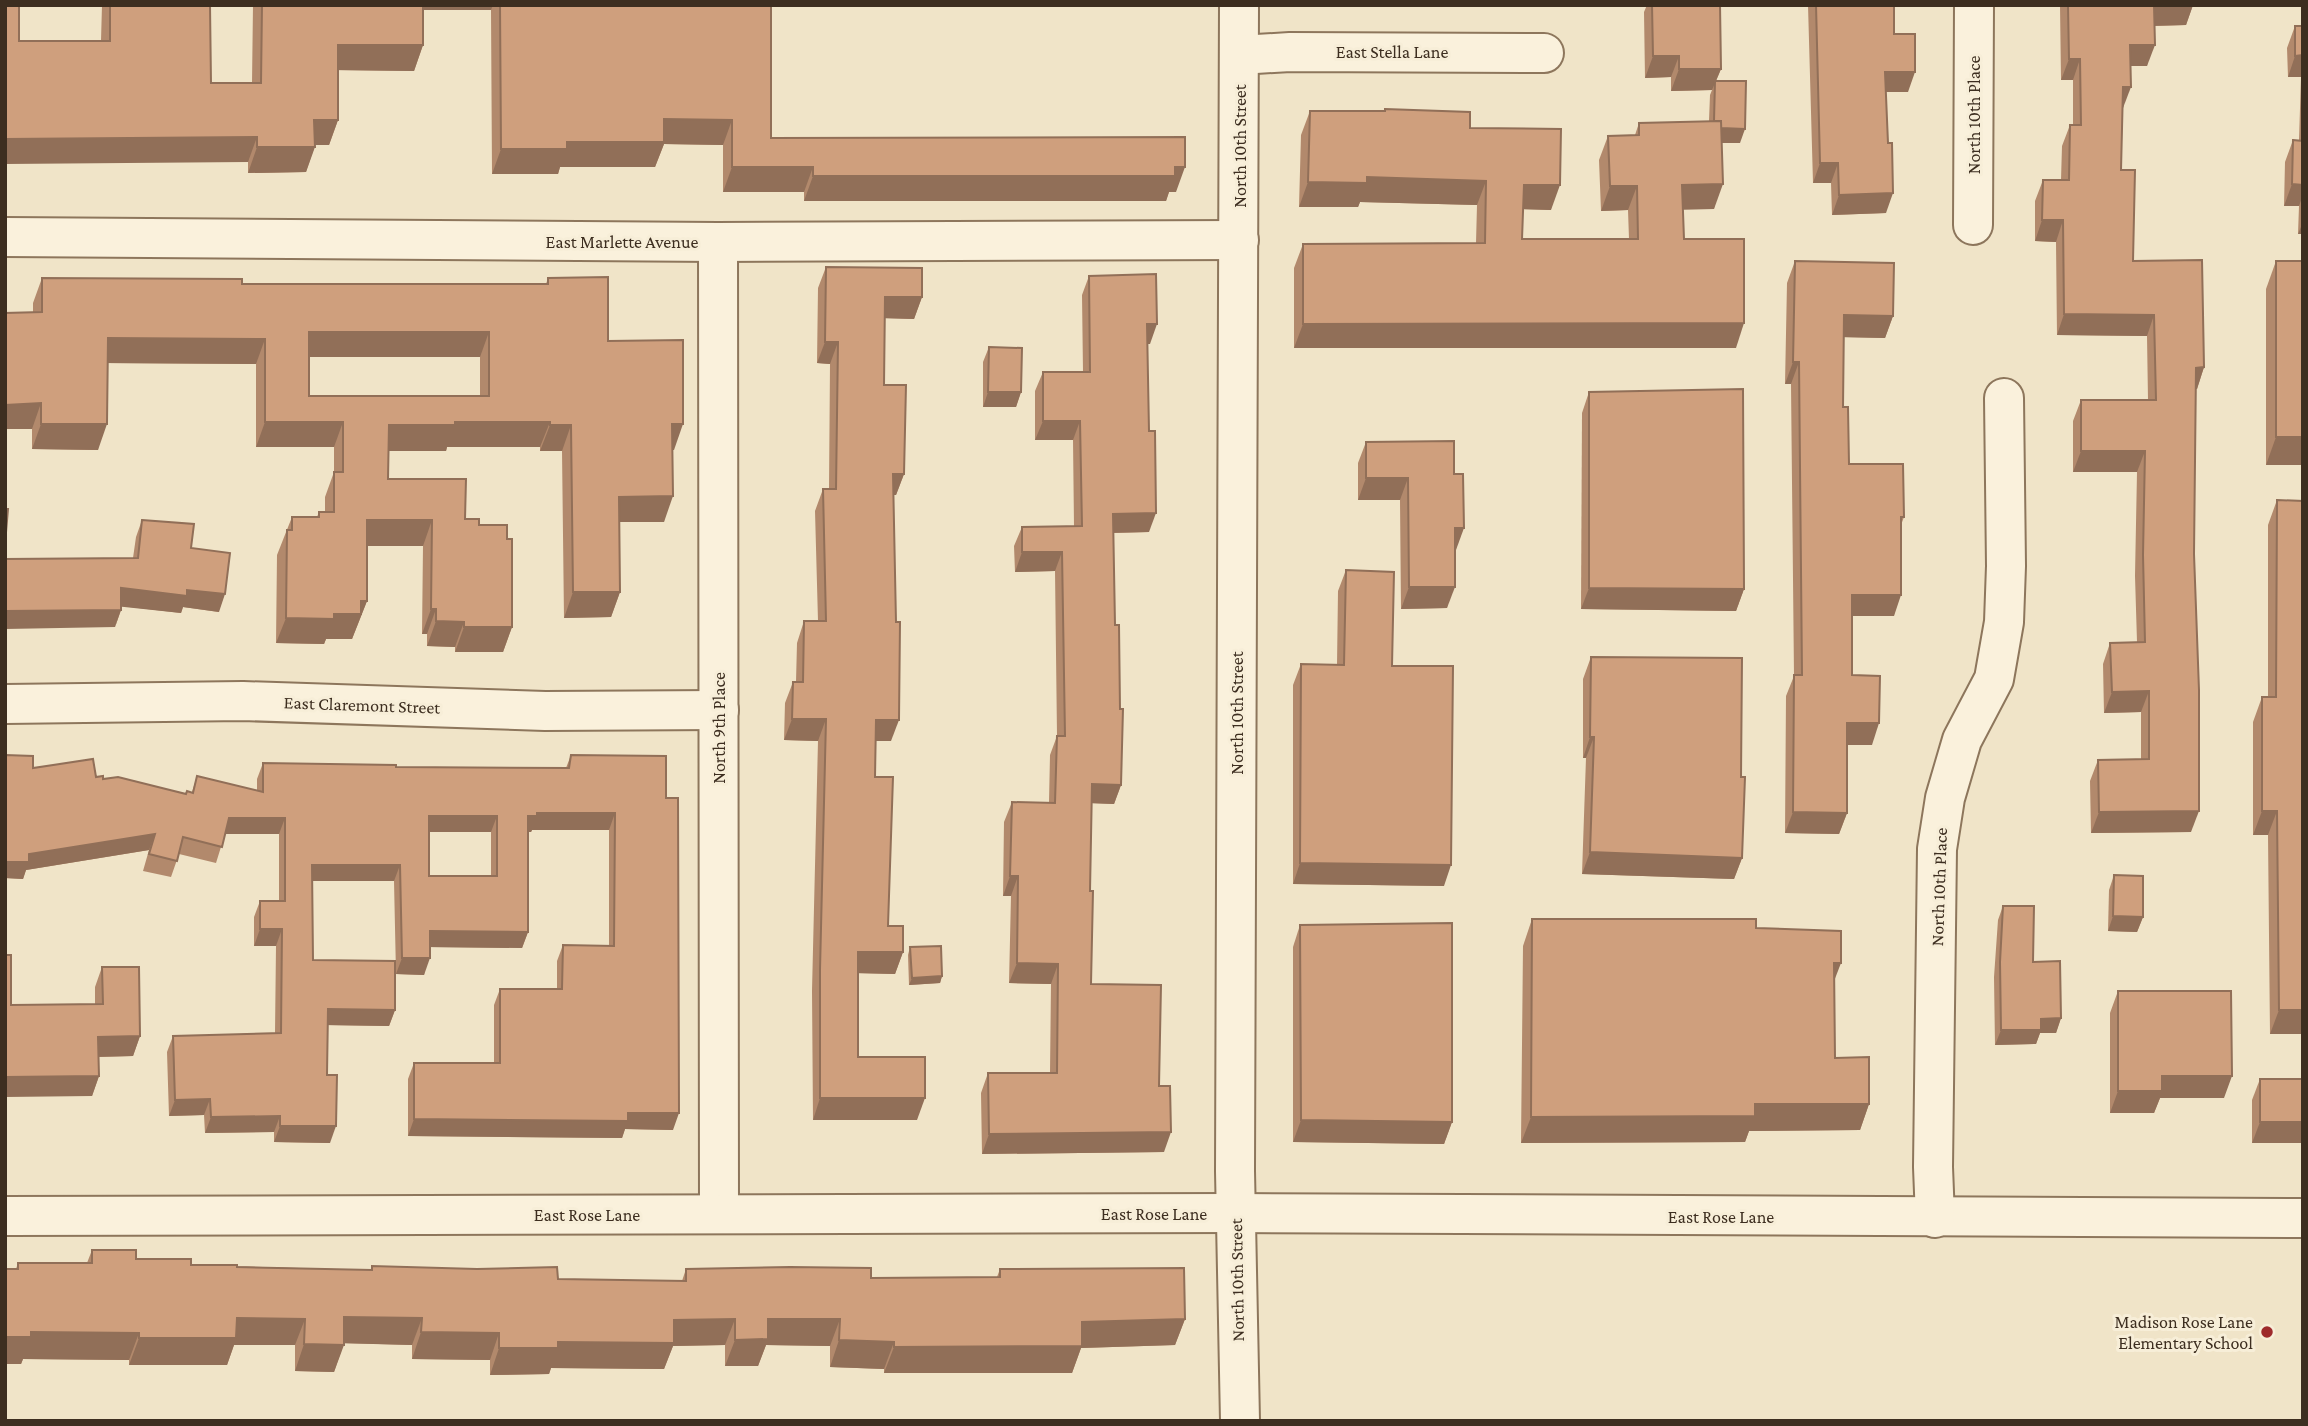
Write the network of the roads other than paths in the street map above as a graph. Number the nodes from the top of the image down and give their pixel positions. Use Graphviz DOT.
graph roads {
  1 [pos="1239,5"];
  2 [pos="1974,5"];
  3 [pos="1544,53"];
  4 [pos="1240,55"];
  5 [pos="1973,226"];
  6 [pos="5,237"];
  7 [pos="1239,240"];
  8 [pos="718,242"];
  9 [pos="2004,398"];
  10 [pos="5,704"];
  11 [pos="719,710"];
  12 [pos="1236,1213"];
  13 [pos="719,1214"];
  14 [pos="5,1216"];
  15 [pos="1935,1218"];
  16 [pos="2303,1218"];
  17 [pos="1240,1421"];
  1 -- 4 [label="street, North 10th Street"];
  2 -- 5 [label="street, North 10th Place"];
  3 -- 4 [label="street, East Stella Lane"];
  4 -- 7 [label="street, North 10th Street"];
  6 -- 8 [label="street, East Marlette Avenue"];
  7 -- 8 [label="street, East Marlette Avenue"];
  7 -- 12 [label="street, North 10th Street"];
  8 -- 11 [label="street, North 9th Place"];
  9 -- 15 [label="street, North 10th Place"];
  10 -- 11 [label="street, East Claremont Street"];
  11 -- 13 [label="street, North 9th Place"];
  12 -- 13 [label="street, East Rose Lane"];
  12 -- 15 [label="street, East Rose Lane"];
  12 -- 17 [label="street, North 10th Street"];
  13 -- 14 [label="street, East Rose Lane"];
  15 -- 16 [label="street, East Rose Lane"];
}
